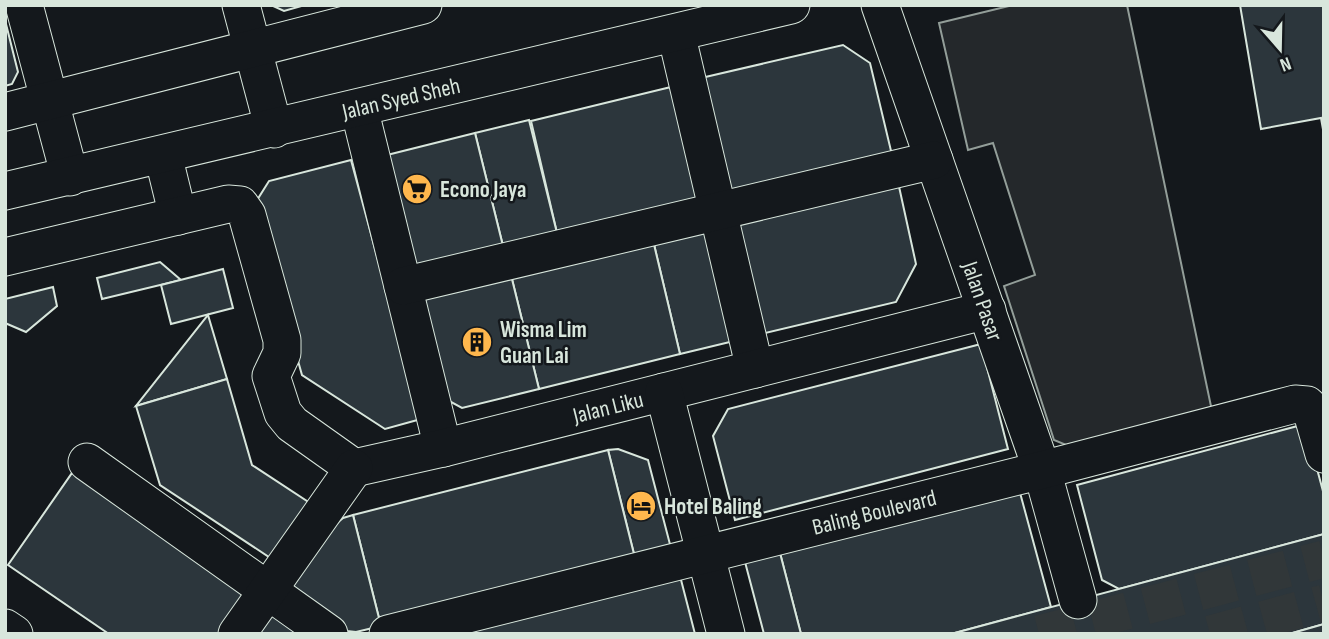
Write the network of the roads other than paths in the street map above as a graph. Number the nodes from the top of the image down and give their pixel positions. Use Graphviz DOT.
graph roads {
  1 [pos="24,5"];
  2 [pos="241,5"];
  3 [pos="423,5"];
  4 [pos="791,5"];
  5 [pos="880,5"];
  6 [pos="680,23"];
  7 [pos="253,49"];
  8 [pos="50,101"];
  9 [pos="359,108"];
  10 [pos="5,112"];
  11 [pos="274,128"];
  12 [pos="163,155"];
  13 [pos="934,160"];
  14 [pos="70,177"];
  15 [pos="7,192"];
  16 [pos="718,211"];
  17 [pos="178,216"];
  18 [pos="5,257"];
  19 [pos="403,286"];
  20 [pos="987,310"];
  21 [pos="755,369"];
  22 [pos="664,392"];
  23 [pos="443,448"];
  24 [pos="1324,454"];
  25 [pos="87,462"];
  26 [pos="354,468"];
  27 [pos="1042,470"];
  28 [pos="706,554"];
  29 [pos="268,590"];
  30 [pos="1078,600"];
  31 [pos="5,628"];
  32 [pos="14,634"];
  33 [pos="237,634"];
  34 [pos="329,634"];
  35 [pos="388,634"];
  36 [pos="726,634"];
  1 -- 8 [label="street"];
  2 -- 7 [label="street"];
  3 -- 7 [label="street"];
  4 -- 6 [label="street, Jalan Syed Sheh"];
  5 -- 13 [label="street, Jalan Pasar"];
  6 -- 9 [label="street, Jalan Syed Sheh"];
  6 -- 16 [label="street"];
  7 -- 8 [label="street"];
  7 -- 11 [label="street"];
  8 -- 10 [label="street"];
  8 -- 14 [label="street"];
  9 -- 11 [label="street, Jalan Syed Sheh"];
  9 -- 19 [label="street"];
  11 -- 12 [label="street, Jalan Syed Sheh"];
  12 -- 14 [label="street, Jalan Syed Sheh"];
  12 -- 17 [label="street"];
  13 -- 16 [label="street"];
  13 -- 20 [label="street, Jalan Pasar"];
  14 -- 15 [label="street, Jalan Syed Sheh"];
  16 -- 19 [label="street"];
  16 -- 21 [label="street"];
  17 -- 18 [label="street"];
  17 -- 26 [label="street"];
  19 -- 23 [label="street"];
  20 -- 21 [label="street, Jalan Liku"];
  20 -- 27 [label="street, Jalan Pasar"];
  21 -- 22 [label="street, Jalan Liku"];
  22 -- 23 [label="street, Jalan Liku"];
  22 -- 28 [label="street"];
  23 -- 26 [label="street, Jalan Liku"];
  24 -- 27 [label="street, Baling Boulevard"];
  25 -- 29 [label="street"];
  26 -- 29 [label="street"];
  27 -- 28 [label="street, Baling Boulevard"];
  27 -- 30 [label="street, Jalan Pasar"];
  28 -- 35 [label="street, Baling Boulevard"];
  28 -- 36 [label="street"];
  29 -- 33 [label="street"];
  29 -- 34 [label="street"];
  31 -- 32 [label="street"];
}
